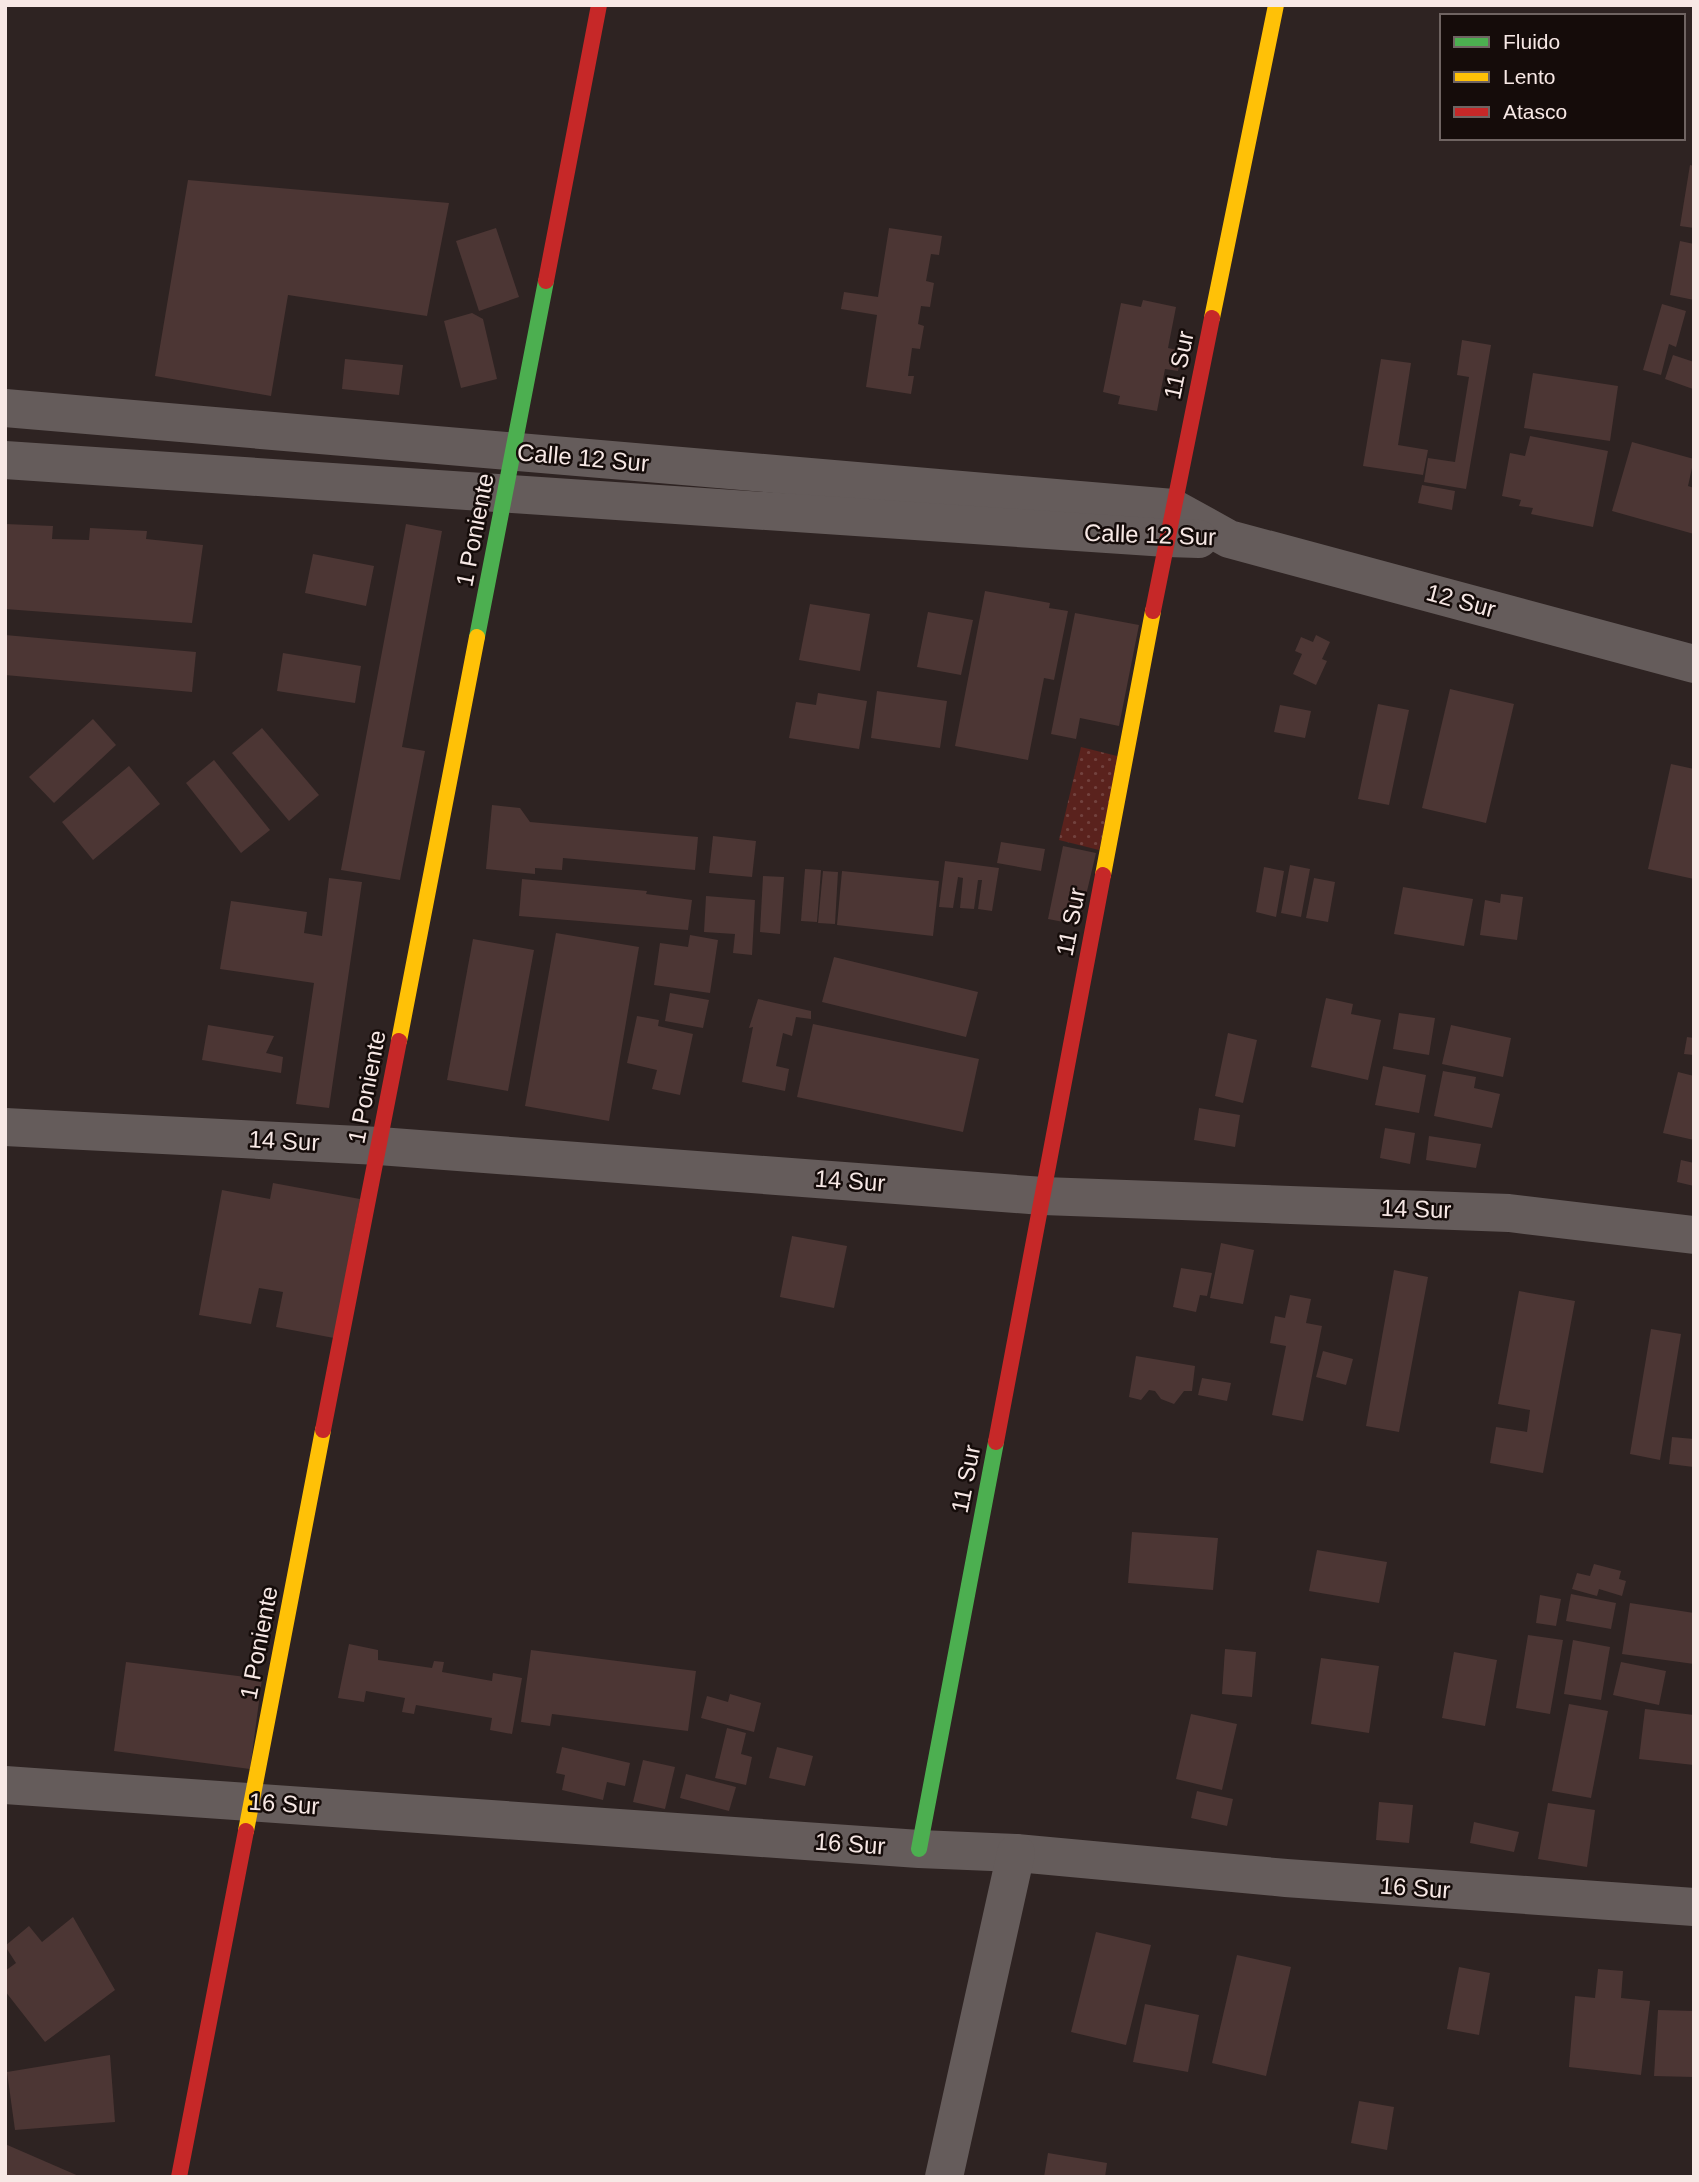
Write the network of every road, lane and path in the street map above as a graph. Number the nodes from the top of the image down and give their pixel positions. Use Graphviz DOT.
graph roads {
  1 [pos="599,5"];
  2 [pos="1276,5"];
  3 [pos="5,408"];
  4 [pos="305,435"];
  5 [pos="512,452"];
  6 [pos="5,460"];
  7 [pos="304,482"];
  8 [pos="505,495"];
  9 [pos="1170,523"];
  10 [pos="1229,539"];
  11 [pos="1694,664"];
  12 [pos="5,1127"];
  13 [pos="379,1146"];
  14 [pos="1042,1196"];
  15 [pos="1694,1235"];
  16 [pos="5,1785"];
  17 [pos="252,1801"];
  18 [pos="919,1849"];
  19 [pos="1016,1853"];
  20 [pos="1694,1907"];
  21 [pos="179,2177"];
  22 [pos="944,2177"];
  1 -- 5 [label="street, 1 Poniente"];
  2 -- 9 [label="street, 11 Sur"];
  3 -- 4 [label="street, Calle 12 Sur"];
  4 -- 5 [label="street, Calle 12 Sur"];
  4 -- 7 [label="street"];
  5 -- 8 [label="street, 1 Poniente"];
  5 -- 9 [label="street, Calle 12 Sur"];
  6 -- 7 [label="street, Calle 12 Sur"];
  7 -- 8 [label="street, Calle 12 Sur"];
  8 -- 9 [label="street, Calle 12 Sur"];
  8 -- 13 [label="street, 1 Poniente"];
  9 -- 10 [label="street, Calle 12 Sur"];
  9 -- 14 [label="street, 11 Sur"];
  10 -- 11 [label="street, 12 Sur"];
  12 -- 13 [label="street, 14 Sur"];
  13 -- 14 [label="street, 14 Sur"];
  13 -- 17 [label="street, 1 Poniente"];
  14 -- 15 [label="street, 14 Sur"];
  14 -- 18 [label="street, 11 Sur"];
  16 -- 17 [label="street, 16 Sur"];
  17 -- 18 [label="street, 16 Sur"];
  17 -- 21 [label="street, 1 Poniente"];
  18 -- 19 [label="street, 16 Sur"];
  19 -- 20 [label="street, 16 Sur"];
  19 -- 22 [label="street"];
}
